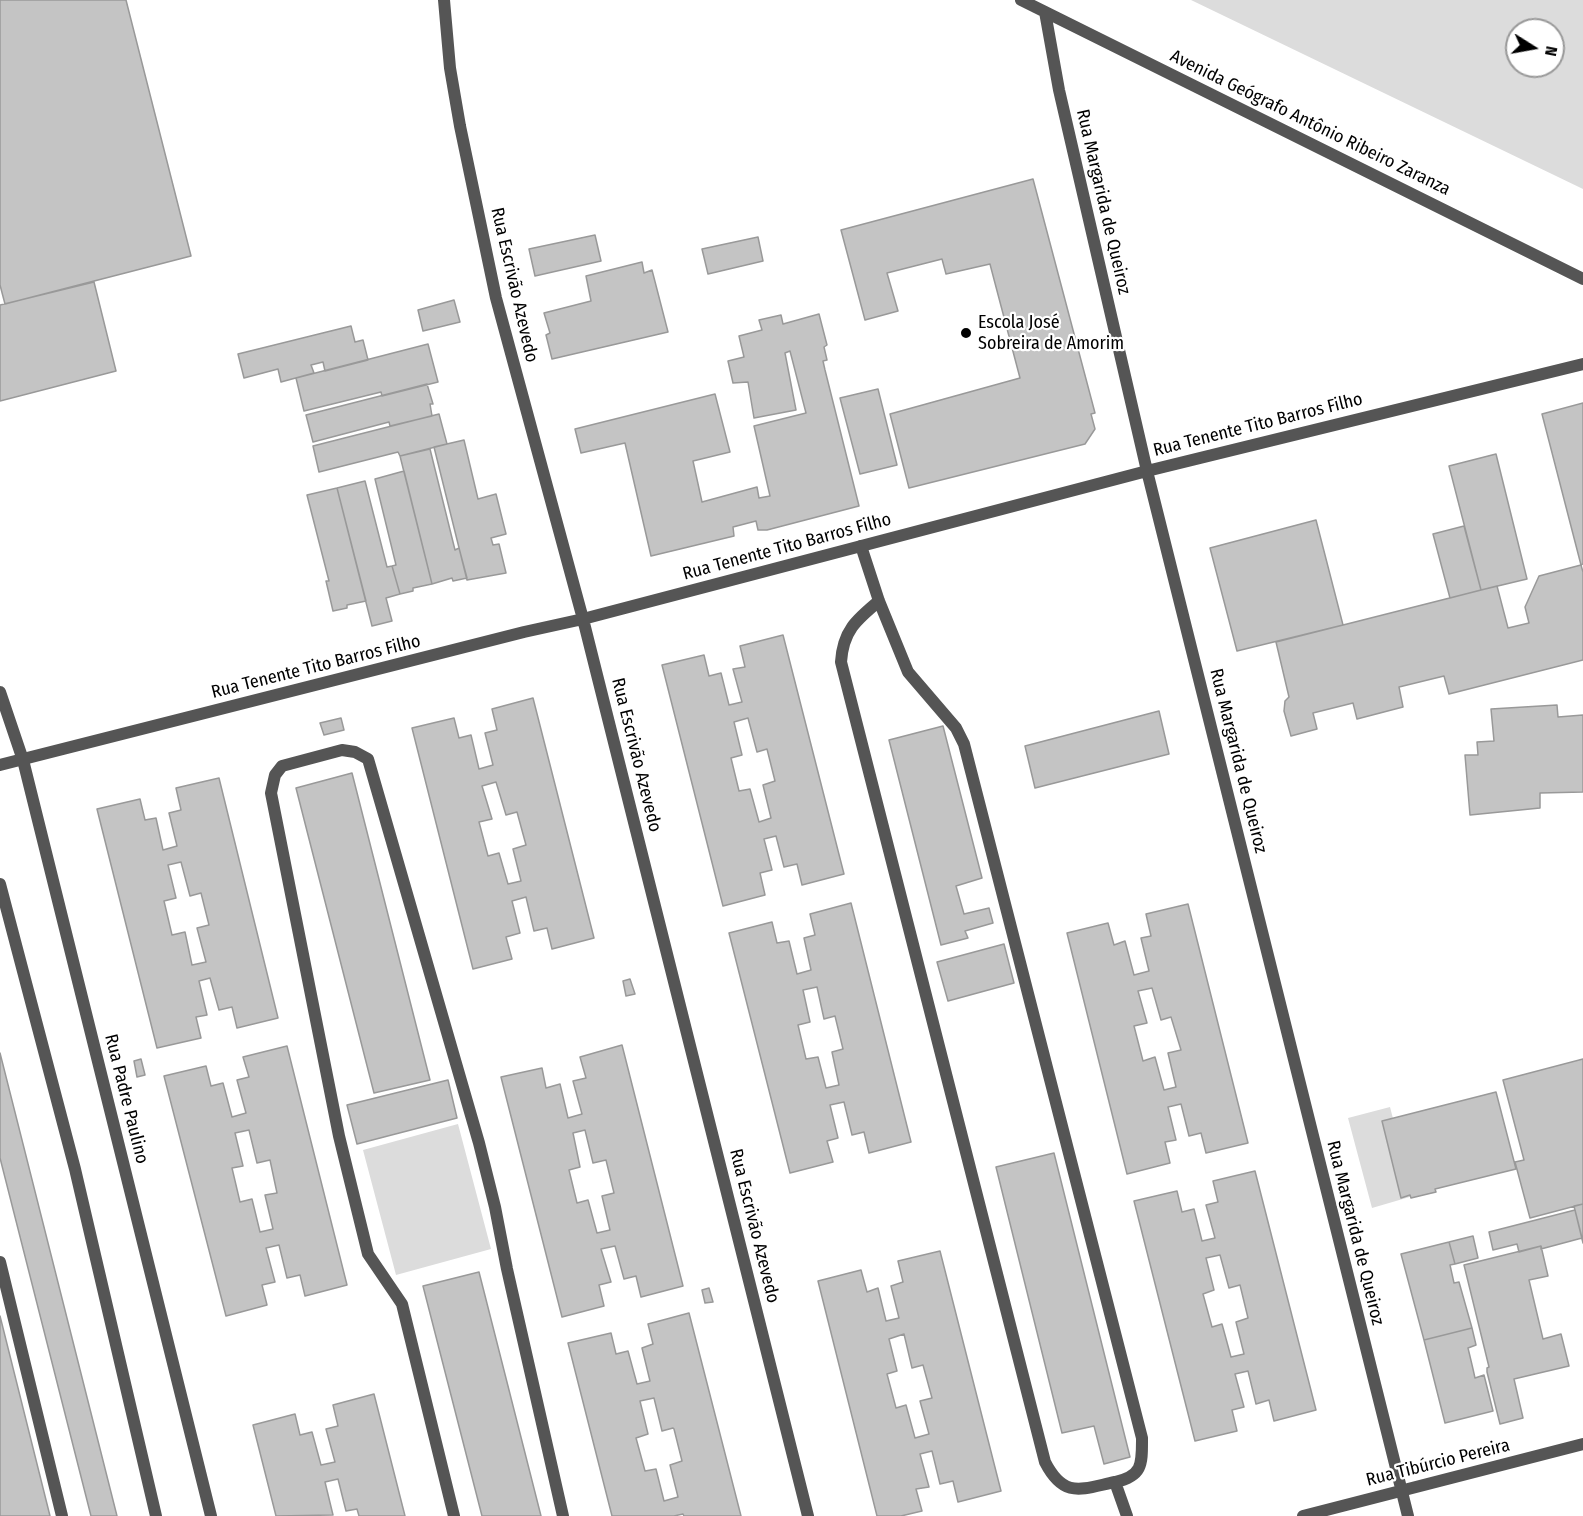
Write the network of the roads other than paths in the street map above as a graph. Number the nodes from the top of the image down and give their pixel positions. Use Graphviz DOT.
graph roads {
  1 [pos="444,0"];
  2 [pos="1021,0"];
  3 [pos="1045,12"];
  4 [pos="1583,279"];
  5 [pos="1583,363"];
  6 [pos="1147,471"];
  7 [pos="861,546"];
  8 [pos="879,601"];
  9 [pos="583,620"];
  10 [pos="0,692"];
  11 [pos="23,760"];
  12 [pos="0,765"];
  13 [pos="0,884"];
  14 [pos="0,1262"];
  15 [pos="1583,1444"];
  16 [pos="1115,1482"];
  17 [pos="1401,1491"];
  18 [pos="62,1516"];
  19 [pos="156,1516"];
  20 [pos="210,1516"];
  21 [pos="454,1516"];
  22 [pos="563,1516"];
  23 [pos="808,1516"];
  24 [pos="1127,1516"];
  25 [pos="1302,1516"];
  26 [pos="1408,1516"];
  1 -- 9 [label="street, Rua Escrivão Azevedo"];
  2 -- 3 [label="street, Avenida Geógrafo Antônio Ribeiro Zaranza"];
  3 -- 4 [label="street, Avenida Geógrafo Antônio Ribeiro Zaranza"];
  3 -- 6 [label="street, Rua Margarida de Queiroz"];
  5 -- 6 [label="street, Rua Tenente Tito Barros Filho"];
  6 -- 7 [label="street, Rua Tenente Tito Barros Filho"];
  6 -- 17 [label="street, Rua Margarida de Queiroz"];
  7 -- 8 [label="street"];
  7 -- 9 [label="street, Rua Tenente Tito Barros Filho"];
  8 -- 16 [label="street"];
  8 -- 16 [label="street"];
  9 -- 11 [label="street, Rua Tenente Tito Barros Filho"];
  9 -- 23 [label="street, Rua Escrivão Azevedo"];
  10 -- 11 [label="street, Rua Padre Paulino"];
  11 -- 12 [label="street, Rua Tenente Tito Barros Filho"];
  11 -- 20 [label="street, Rua Padre Paulino"];
  13 -- 19 [label="street"];
  14 -- 18 [label="street"];
  15 -- 17 [label="street, Rua Tibúrcio Pereira"];
  16 -- 24 [label="street"];
  17 -- 25 [label="street, Rua Tibúrcio Pereira"];
  17 -- 26 [label="street, Rua Margarida de Queiroz"];
  21 -- 22 [label="street"];
}
